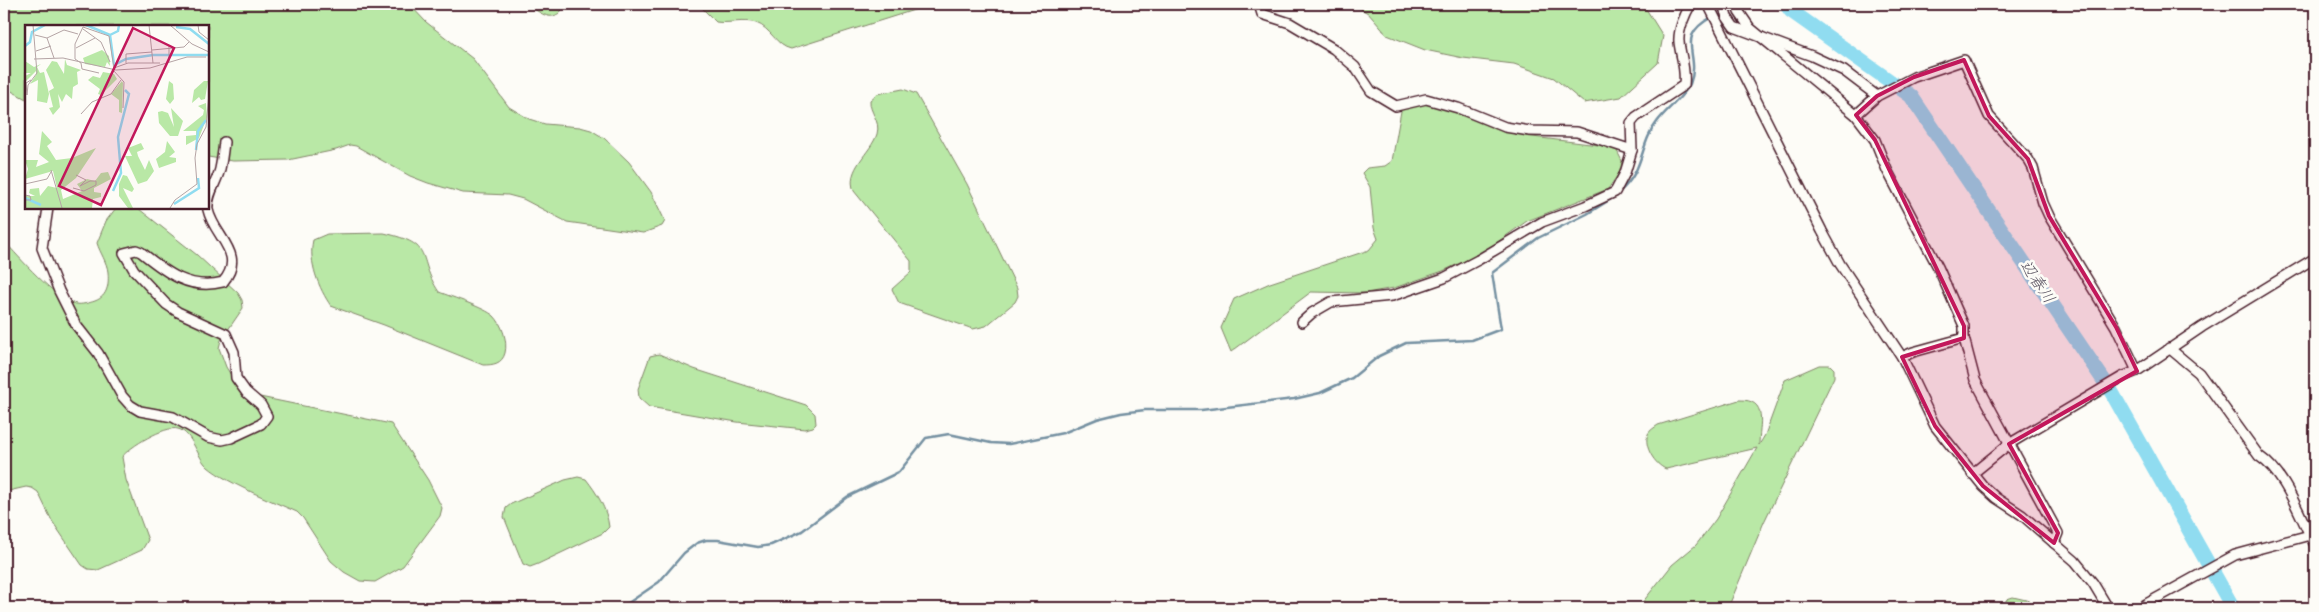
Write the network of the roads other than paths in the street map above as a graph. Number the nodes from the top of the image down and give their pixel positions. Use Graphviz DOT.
graph roads {
  1 [pos="1259,4"];
  2 [pos="1691,4"];
  3 [pos="1708,4"];
  4 [pos="1723,4"];
  5 [pos="1736,4"];
  6 [pos="1761,37"];
  7 [pos="1879,95"];
  8 [pos="1856,115"];
  9 [pos="224,142"];
  10 [pos="1632,150"];
  11 [pos="209,199"];
  12 [pos="48,209"];
  13 [pos="209,209"];
  14 [pos="2315,258"];
  15 [pos="1302,322"];
  16 [pos="1964,338"];
  17 [pos="2169,348"];
  18 [pos="1902,357"];
  19 [pos="2137,370"];
  20 [pos="2009,444"];
  21 [pos="1972,474"];
  22 [pos="2310,535"];
  23 [pos="2054,543"];
  24 [pos="2315,545"];
  25 [pos="2108,608"];
  26 [pos="2139,608"];
  1 -- 10 [label="street"];
  2 -- 10 [label="street"];
  3 -- 18 [label="street"];
  4 -- 6 [label="street"];
  5 -- 6 [label="street"];
  6 -- 7 [label="street"];
  6 -- 8 [label="street"];
  7 -- 8 [label="street"];
  7 -- 19 [label="street"];
  8 -- 16 [label="street"];
  9 -- 11 [label="street"];
  10 -- 15 [label="street"];
  12 -- 13 [label="street"];
  14 -- 17 [label="street"];
  16 -- 18 [label="street"];
  16 -- 20 [label="street"];
  17 -- 19 [label="street"];
  17 -- 22 [label="street"];
  18 -- 21 [label="street"];
  19 -- 20 [label="street"];
  20 -- 21 [label="street"];
  20 -- 23 [label="street"];
  21 -- 23 [label="street"];
  22 -- 24 [label="street"];
  22 -- 26 [label="street"];
  23 -- 25 [label="street"];
}
